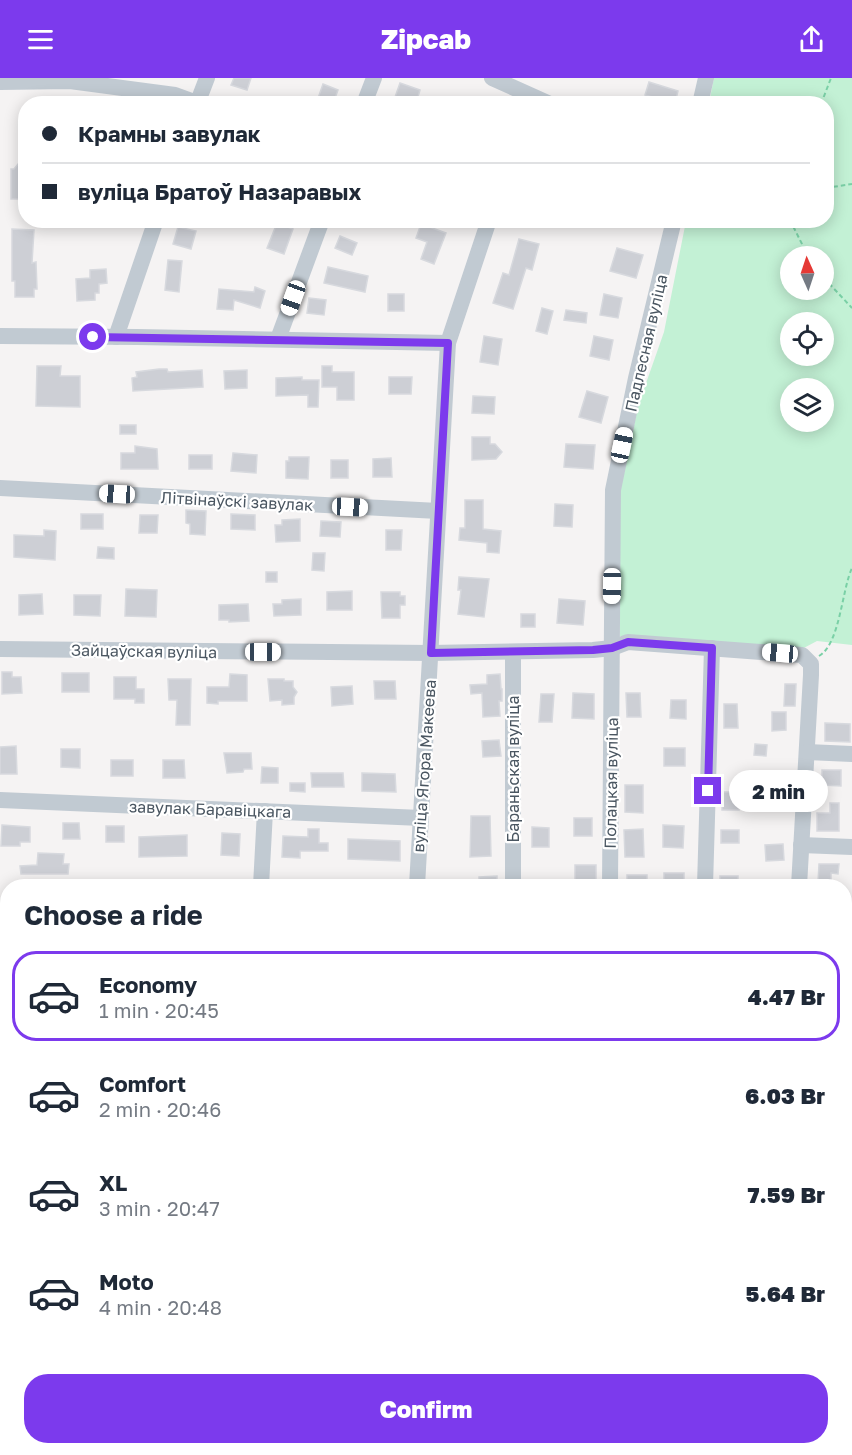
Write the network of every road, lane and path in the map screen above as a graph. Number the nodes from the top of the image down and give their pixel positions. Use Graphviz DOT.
graph roads {
  1 [pos="207,78"];
  2 [pos="374,78"];
  3 [pos="492,78"];
  4 [pos="706,78"];
  5 [pos="831,78"];
  6 [pos="0,82"];
  7 [pos="531,92"];
  8 [pos="178,96"];
  9 [pos="200,96"];
  10 [pos="367,96"];
  11 [pos="702,96"];
  12 [pos="824,96"];
  13 [pos="852,184"];
  14 [pos="834,187"];
  15 [pos="153,228"];
  16 [pos="319,228"];
  17 [pos="486,228"];
  18 [pos="672,228"];
  19 [pos="794,228"];
  20 [pos="803,246"];
  21 [pos="834,289"];
  22 [pos="852,308"];
  23 [pos="0,336"];
  24 [pos="116,337"];
  25 [pos="278,339"];
  26 [pos="448,343"];
  27 [pos="0,488"];
  28 [pos="438,511"];
  29 [pos="852,568"];
  30 [pos="612,648"];
  31 [pos="712,648"];
  32 [pos="0,649"];
  33 [pos="513,652"];
  34 [pos="431,653"];
  35 [pos="811,664"];
  36 [pos="613,680"];
  37 [pos="807,752"];
  38 [pos="852,754"];
  39 [pos="0,800"];
  40 [pos="265,812"];
  41 [pos="421,818"];
  42 [pos="801,845"];
  43 [pos="852,847"];
  44 [pos="261,879"];
  45 [pos="417,879"];
  46 [pos="513,879"];
  47 [pos="610,879"];
  48 [pos="705,879"];
  49 [pos="799,879"];
  1 -- 9 [label="street"];
  2 -- 10 [label="street"];
  3 -- 7 [label="street"];
  4 -- 11 [label="street"];
  5 -- 12 [label="path"];
  6 -- 8 [label="street"];
  13 -- 14 [label="path"];
  15 -- 24 [label="street"];
  16 -- 25 [label="street"];
  17 -- 26 [label="street, вуліца Ягора Макеева"];
  18 -- 30 [label="street, Падлесная вуліца"];
  19 -- 20 [label="path"];
  21 -- 22 [label="path"];
  23 -- 24 [label="street"];
  24 -- 25 [label="street"];
  25 -- 26 [label="street"];
  26 -- 28 [label="street, вуліца Ягора Макеева"];
  27 -- 28 [label="street, Літвінаўскі завулак"];
  28 -- 34 [label="street, вуліца Ягора Макеева"];
  29 -- 35 [label="path"];
  30 -- 31 [label="street, Зайцаўская вуліца"];
  30 -- 33 [label="street, Зайцаўская вуліца"];
  30 -- 36 [label="street, Падлесная вуліца"];
  31 -- 35 [label="street, Зайцаўская вуліца"];
  31 -- 48 [label="street"];
  32 -- 34 [label="street, Зайцаўская вуліца"];
  33 -- 34 [label="street, Зайцаўская вуліца"];
  33 -- 46 [label="street, Бараньская вуліца"];
  34 -- 41 [label="street, вуліца Ягора Макеева"];
  35 -- 37 [label="street"];
  36 -- 47 [label="street, Полацкая вуліца"];
  37 -- 38 [label="street"];
  37 -- 42 [label="street"];
  39 -- 40 [label="street, завулак Баравіцкага"];
  40 -- 41 [label="street, завулак Баравіцкага"];
  40 -- 44 [label="street"];
  41 -- 45 [label="street, вуліца Ягора Макеева"];
  42 -- 43 [label="street"];
  42 -- 49 [label="street"];
}
